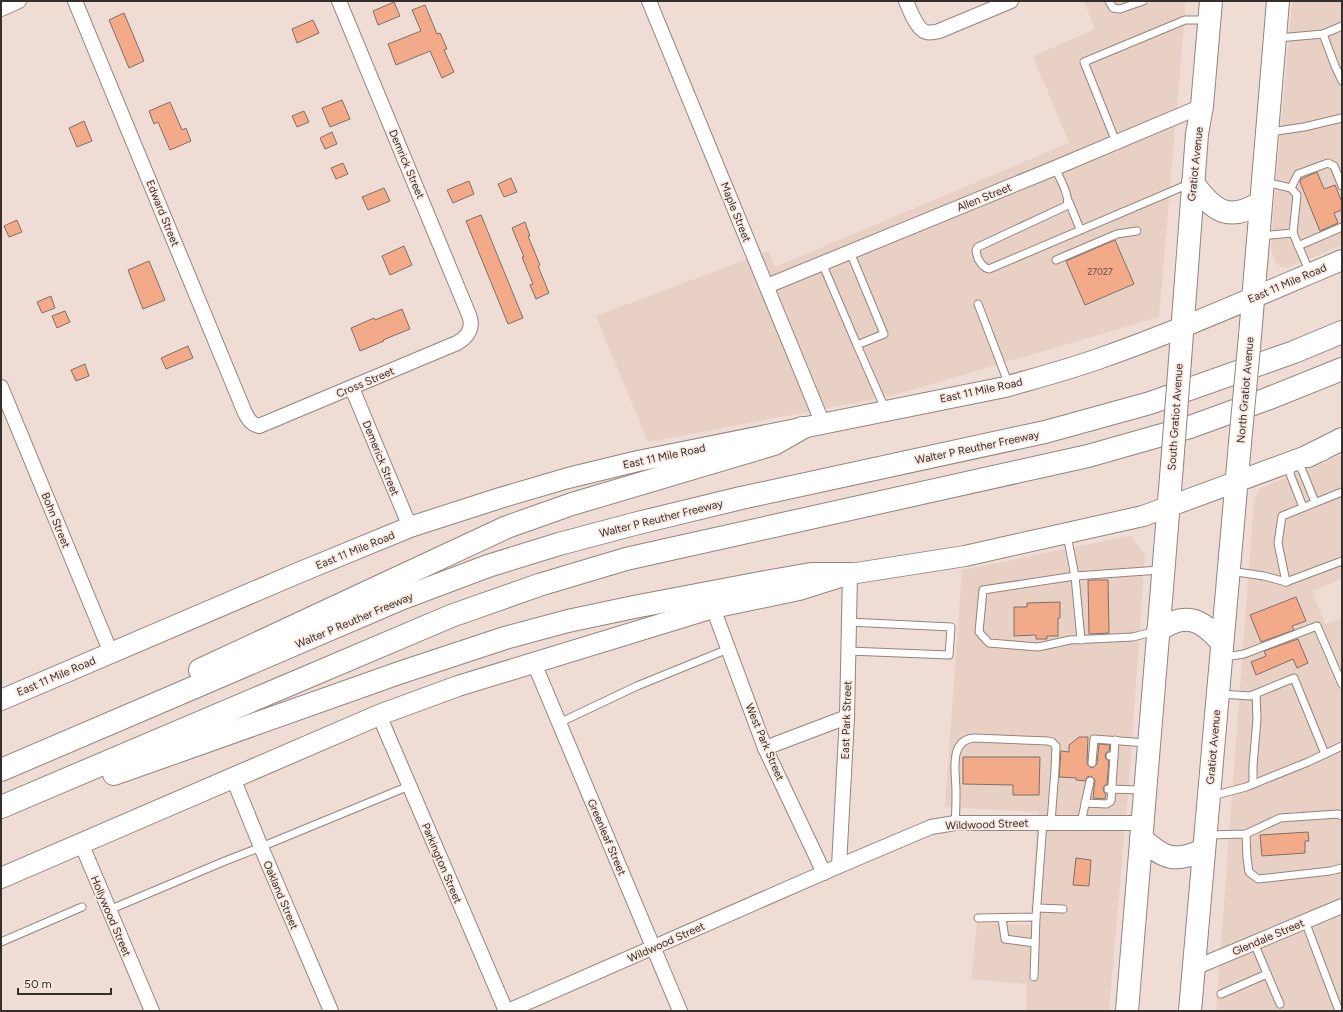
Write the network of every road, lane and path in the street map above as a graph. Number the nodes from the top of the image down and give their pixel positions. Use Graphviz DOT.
graph roads {
  1 [pos="19,1"];
  2 [pos="75,1"];
  3 [pos="339,1"];
  4 [pos="649,1"];
  5 [pos="906,1"];
  6 [pos="1011,1"];
  7 [pos="1109,1"];
  8 [pos="1143,1"];
  9 [pos="1278,1"];
  10 [pos="1,9"];
  11 [pos="1210,10"];
  12 [pos="1342,26"];
  13 [pos="1323,34"];
  14 [pos="1275,38"];
  15 [pos="1342,81"];
  16 [pos="1202,106"];
  17 [pos="1342,118"];
  18 [pos="1268,132"];
  19 [pos="1116,142"];
  20 [pos="1055,168"];
  21 [pos="1193,183"];
  22 [pos="1342,186"];
  23 [pos="1291,188"];
  24 [pos="1262,192"];
  25 [pos="1069,202"];
  26 [pos="1342,227"];
  27 [pos="1080,229"];
  28 [pos="1138,230"];
  29 [pos="1293,233"];
  30 [pos="1258,236"];
  31 [pos="1298,246"];
  32 [pos="850,252"];
  33 [pos="1056,260"];
  34 [pos="1342,260"];
  35 [pos="822,263"];
  36 [pos="1310,274"];
  37 [pos="767,286"];
  38 [pos="1253,298"];
  39 [pos="978,304"];
  40 [pos="1182,327"];
  41 [pos="471,328"];
  42 [pos="1342,332"];
  43 [pos="858,345"];
  44 [pos="1342,369"];
  45 [pos="1010,385"];
  46 [pos="1,387"];
  47 [pos="352,388"];
  48 [pos="886,411"];
  49 [pos="253,425"];
  50 [pos="812,426"];
  51 [pos="1342,439"];
  52 [pos="1342,443"];
  53 [pos="1300,459"];
  54 [pos="1236,482"];
  55 [pos="1342,492"];
  56 [pos="1315,502"];
  57 [pos="1303,507"];
  58 [pos="1168,508"];
  59 [pos="410,527"];
  60 [pos="1066,533"];
  61 [pos="1342,560"];
  62 [pos="1163,570"];
  63 [pos="1228,571"];
  64 [pos="850,574"];
  65 [pos="1075,576"];
  66 [pos="1286,582"];
  67 [pos="712,608"];
  68 [pos="849,622"];
  69 [pos="1158,631"];
  70 [pos="1081,640"];
  71 [pos="728,649"];
  72 [pos="848,651"];
  73 [pos="1221,651"];
  74 [pos="111,653"];
  75 [pos="534,663"];
  76 [pos="1342,684"];
  77 [pos="1218,694"];
  78 [pos="1256,694"];
  79 [pos="1,700"];
  80 [pos="379,715"];
  81 [pos="847,717"];
  82 [pos="559,723"];
  83 [pos="97,729"];
  84 [pos="1115,740"];
  85 [pos="1149,743"];
  86 [pos="1342,746"];
  87 [pos="765,748"];
  88 [pos="1325,754"];
  89 [pos="1092,763"];
  90 [pos="1,770"];
  91 [pos="233,778"];
  92 [pos="1090,781"];
  93 [pos="1253,784"];
  94 [pos="410,786"];
  95 [pos="1110,789"];
  96 [pos="1145,790"];
  97 [pos="1209,796"];
  98 [pos="1085,803"];
  99 [pos="1,807"];
  100 [pos="1342,816"];
  101 [pos="1,822"];
  102 [pos="1047,822"];
  103 [pos="955,823"];
  104 [pos="1081,823"];
  105 [pos="1142,830"];
  106 [pos="1246,834"];
  107 [pos="1205,842"];
  108 [pos="81,843"];
  109 [pos="260,847"];
  110 [pos="839,866"];
  111 [pos="1342,868"];
  112 [pos="824,873"];
  113 [pos="1,878"];
  114 [pos="1342,906"];
  115 [pos="82,907"];
  116 [pos="1037,908"];
  117 [pos="1063,909"];
  118 [pos="109,910"];
  119 [pos="1036,917"];
  120 [pos="978,918"];
  121 [pos="1002,918"];
  122 [pos="1305,921"];
  123 [pos="1,942"];
  124 [pos="1035,943"];
  125 [pos="1254,943"];
  126 [pos="654,947"];
  127 [pos="1194,968"];
  128 [pos="1268,974"];
  129 [pos="1034,977"];
  130 [pos="1221,994"];
  131 [pos="1280,1004"];
  132 [pos="152,1011"];
  133 [pos="331,1011"];
  134 [pos="507,1011"];
  135 [pos="680,1011"];
  136 [pos="1127,1011"];
  137 [pos="1190,1011"];
  138 [pos="1338,1011"];
  1 -- 10 [label="street"];
  2 -- 49 [label="street, Edward Street"];
  3 -- 41 [label="street, Demrick Street"];
  4 -- 37 [label="street, Maple Street"];
  5 -- 6 [label="street"];
  7 -- 8 [label="lane"];
  9 -- 14 [label="main road"];
  11 -- 16 [label="main road, Gratiot Avenue"];
  11 -- 19 [label="lane"];
  12 -- 13 [label="lane"];
  13 -- 14 [label="lane"];
  13 -- 15 [label="lane"];
  14 -- 18 [label="main road"];
  16 -- 19 [label="street, Allen Street"];
  16 -- 21 [label="main road, Gratiot Avenue"];
  17 -- 18 [label="lane"];
  18 -- 24 [label="main road"];
  19 -- 20 [label="street, Allen Street"];
  20 -- 25 [label="lane"];
  20 -- 32 [label="street, Allen Street"];
  21 -- 24 [label="main road"];
  21 -- 27 [label="lane"];
  21 -- 40 [label="main road, Gratiot Avenue"];
  22 -- 23 [label="lane"];
  23 -- 24 [label="lane"];
  23 -- 29 [label="lane"];
  24 -- 30 [label="main road"];
  25 -- 27 [label="lane"];
  25 -- 27 [label="lane"];
  26 -- 31 [label="lane"];
  28 -- 33 [label="lane"];
  29 -- 30 [label="lane"];
  29 -- 31 [label="lane"];
  30 -- 38 [label="main road"];
  31 -- 36 [label="lane"];
  32 -- 35 [label="street, Allen Street"];
  32 -- 43 [label="lane"];
  34 -- 36 [label="main road, East 11 Mile Road"];
  35 -- 37 [label="street, Allen Street"];
  35 -- 43 [label="lane"];
  36 -- 38 [label="main road, East 11 Mile Road"];
  37 -- 50 [label="street, Maple Street"];
  38 -- 40 [label="main road, East 11 Mile Road"];
  38 -- 54 [label="main road, North Gratiot Avenue, bridge"];
  39 -- 45 [label="lane"];
  40 -- 45 [label="main road, East 11 Mile Road"];
  40 -- 58 [label="main road, South Gratiot Avenue, bridge"];
  41 -- 47 [label="street, Cross Street"];
  42 -- 83 [label="main road, Walter P Reuther Freeway"];
  43 -- 48 [label="lane"];
  44 -- 99 [label="main road"];
  45 -- 48 [label="main road, East 11 Mile Road"];
  46 -- 74 [label="street, Bohn Street"];
  47 -- 49 [label="street, Cross Street"];
  47 -- 59 [label="street, Demerick Street"];
  48 -- 50 [label="main road, East 11 Mile Road"];
  50 -- 59 [label="main road, East 11 Mile Road"];
  50 -- 83 [label="main road"];
  51 -- 53 [label="main road"];
  52 -- 53 [label="main road"];
  53 -- 54 [label="main road"];
  53 -- 56 [label="lane"];
  53 -- 57 [label="lane"];
  54 -- 58 [label="main road"];
  54 -- 63 [label="main road, Gratiot Avenue"];
  55 -- 56 [label="lane"];
  56 -- 57 [label="lane"];
  57 -- 66 [label="lane"];
  58 -- 60 [label="main road"];
  58 -- 62 [label="main road"];
  59 -- 74 [label="main road, East 11 Mile Road"];
  60 -- 64 [label="main road"];
  60 -- 65 [label="lane"];
  61 -- 66 [label="lane"];
  62 -- 65 [label="lane"];
  62 -- 69 [label="main road"];
  63 -- 66 [label="lane"];
  63 -- 73 [label="main road, Gratiot Avenue"];
  64 -- 67 [label="main road"];
  64 -- 68 [label="street, East Park Street"];
  64 -- 101 [label="main road"];
  65 -- 70 [label="lane"];
  65 -- 70 [label="lane"];
  67 -- 71 [label="street, West Park Street"];
  67 -- 75 [label="main road"];
  68 -- 72 [label="street, East Park Street"];
  68 -- 72 [label="lane"];
  69 -- 70 [label="lane"];
  69 -- 73 [label="main road"];
  69 -- 85 [label="main road"];
  71 -- 82 [label="lane"];
  71 -- 87 [label="street, West Park Street"];
  72 -- 81 [label="street, East Park Street"];
  73 -- 76 [label="lane"];
  73 -- 77 [label="main road, Gratiot Avenue"];
  74 -- 79 [label="main road, East 11 Mile Road"];
  75 -- 80 [label="main road"];
  75 -- 82 [label="street, Greenleaf Street"];
  77 -- 78 [label="lane"];
  77 -- 97 [label="main road, Gratiot Avenue"];
  78 -- 88 [label="lane"];
  78 -- 93 [label="lane"];
  80 -- 91 [label="main road"];
  80 -- 94 [label="street, Parkington Street"];
  81 -- 87 [label="street"];
  81 -- 110 [label="street, East Park Street"];
  82 -- 126 [label="street, Greenleaf Street"];
  83 -- 90 [label="main road, Walter P Reuther Freeway"];
  84 -- 85 [label="lane"];
  84 -- 89 [label="lane"];
  84 -- 95 [label="lane"];
  85 -- 96 [label="main road"];
  86 -- 88 [label="lane"];
  87 -- 112 [label="street, West Park Street"];
  88 -- 93 [label="lane"];
  91 -- 108 [label="main road"];
  91 -- 109 [label="street, Oakland Street"];
  92 -- 98 [label="lane"];
  93 -- 97 [label="lane"];
  94 -- 109 [label="lane"];
  94 -- 134 [label="street, Parkington Street"];
  95 -- 96 [label="lane"];
  95 -- 98 [label="lane"];
  96 -- 105 [label="main road"];
  97 -- 107 [label="main road, Gratiot Avenue"];
  98 -- 104 [label="lane"];
  100 -- 106 [label="lane"];
  102 -- 103 [label="street, Wildwood Street"];
  102 -- 103 [label="lane"];
  102 -- 104 [label="street, Wildwood Street"];
  102 -- 116 [label="lane"];
  103 -- 110 [label="street, Wildwood Street"];
  104 -- 105 [label="street, Wildwood Street"];
  105 -- 107 [label="main road"];
  105 -- 136 [label="main road"];
  106 -- 107 [label="lane"];
  106 -- 111 [label="lane"];
  107 -- 127 [label="main road, Gratiot Avenue"];
  108 -- 113 [label="main road"];
  108 -- 118 [label="street, Hollywood Street"];
  109 -- 118 [label="lane"];
  109 -- 133 [label="street, Oakland Street"];
  110 -- 112 [label="street, Wildwood Street"];
  112 -- 126 [label="street, Wildwood Street"];
  114 -- 122 [label="street, Glendale Street"];
  115 -- 123 [label="lane"];
  116 -- 117 [label="lane"];
  116 -- 119 [label="lane"];
  118 -- 132 [label="street, Hollywood Street"];
  119 -- 121 [label="lane"];
  119 -- 124 [label="lane"];
  120 -- 121 [label="lane"];
  121 -- 124 [label="lane"];
  122 -- 125 [label="street, Glendale Street"];
  122 -- 138 [label="lane"];
  124 -- 129 [label="lane"];
  125 -- 127 [label="street, Glendale Street"];
  125 -- 128 [label="lane"];
  126 -- 134 [label="street, Wildwood Street"];
  126 -- 135 [label="street, Greenleaf Street"];
  127 -- 137 [label="main road, Gratiot Avenue"];
  128 -- 130 [label="lane"];
  128 -- 131 [label="lane"];
}
